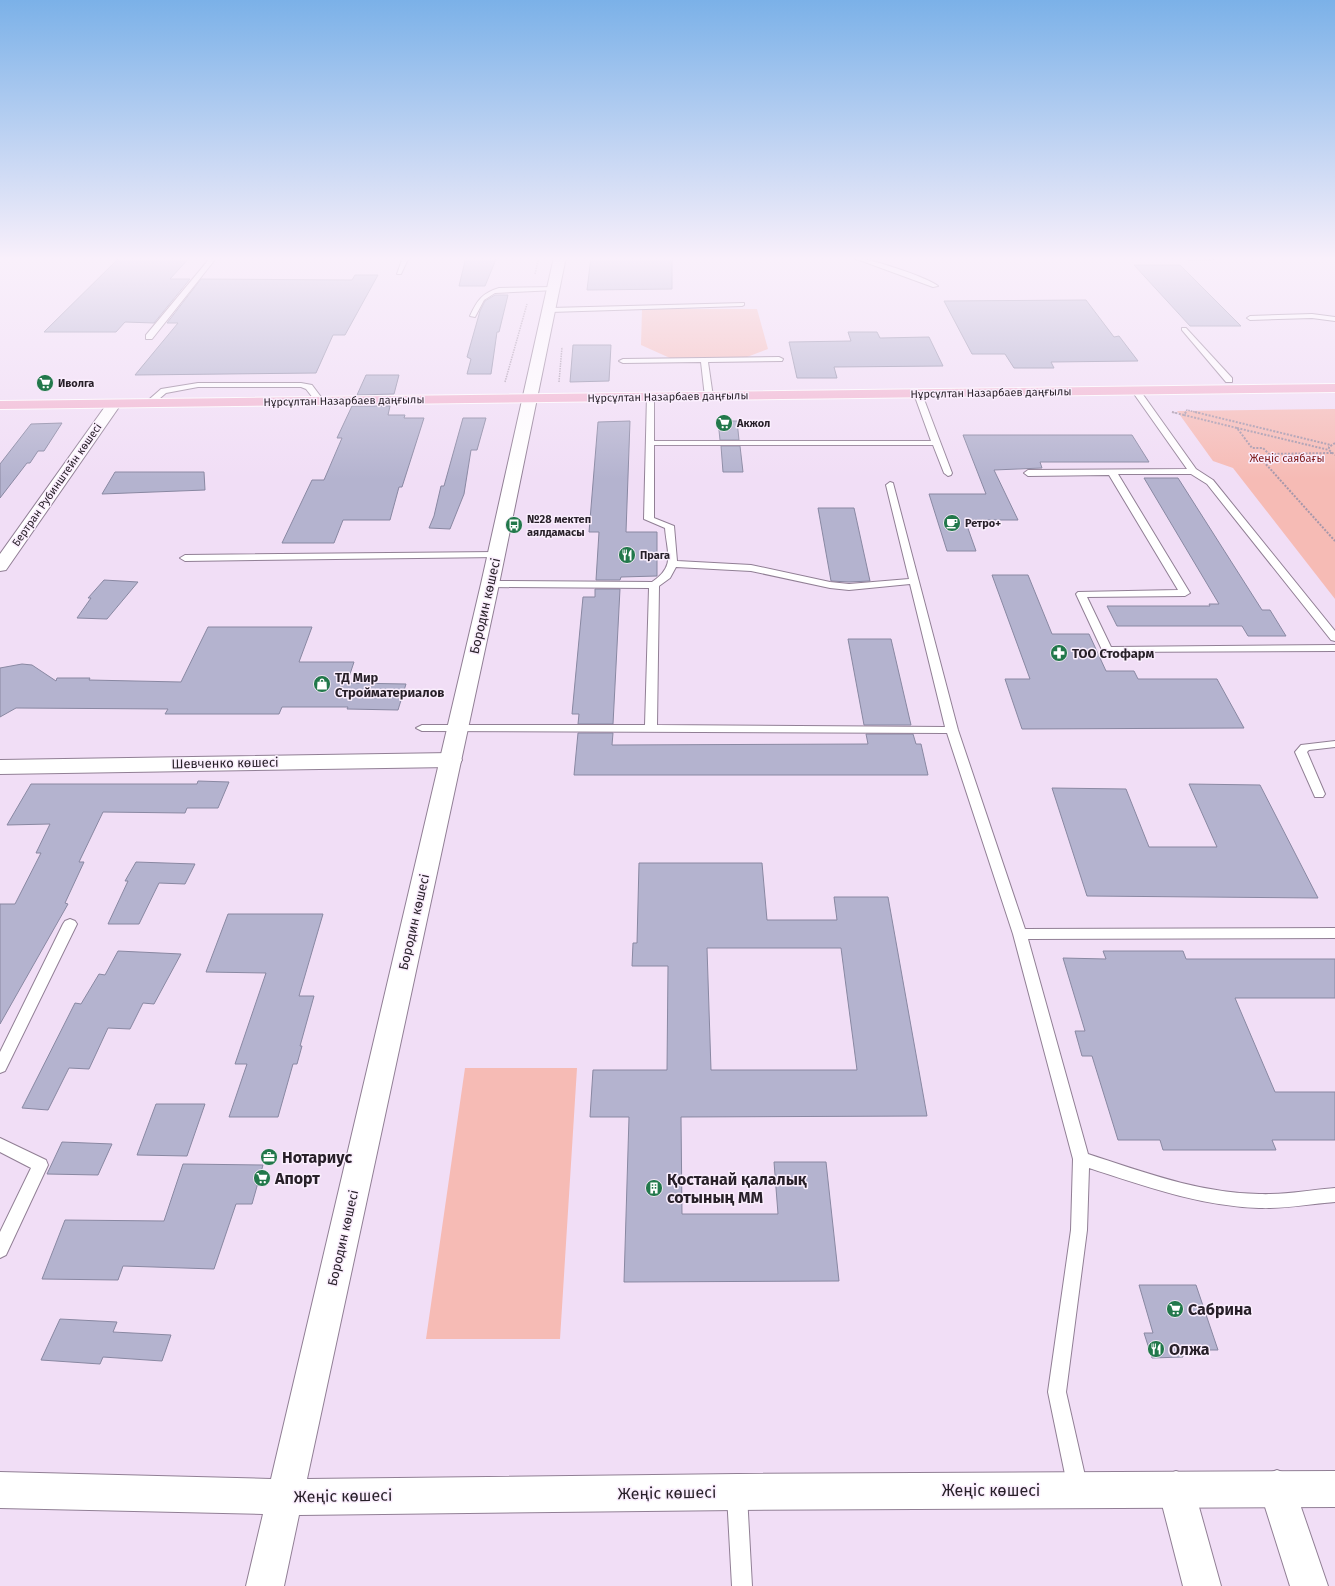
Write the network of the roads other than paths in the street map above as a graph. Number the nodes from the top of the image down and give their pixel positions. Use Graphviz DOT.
graph roads {
  1 [pos="154,331"];
  2 [pos="545,331"];
  3 [pos="1186,331"];
  4 [pos="149,337"];
  5 [pos="779,359"];
  6 [pos="704,360"];
  7 [pos="623,361"];
  8 [pos="1229,380"];
  9 [pos="1335,388"];
  10 [pos="1136,391"];
  11 [pos="918,394"];
  12 [pos="709,397"];
  13 [pos="531,398"];
  14 [pos="650,398"];
  15 [pos="114,404"];
  16 [pos="0,405"];
  17 [pos="650,443"];
  18 [pos="936,443"];
  19 [pos="1112,472"];
  20 [pos="1193,472"];
  21 [pos="948,473"];
  22 [pos="1028,473"];
  23 [pos="890,485"];
  24 [pos="496,556"];
  25 [pos="185,558"];
  26 [pos="1,563"];
  27 [pos="672,564"];
  28 [pos="914,581"];
  29 [pos="490,584"];
  30 [pos="654,585"];
  31 [pos="1335,638"];
  32 [pos="1335,648"];
  33 [pos="422,728"];
  34 [pos="457,728"];
  35 [pos="651,729"];
  36 [pos="952,730"];
  37 [pos="1335,744"];
  38 [pos="451,760"];
  39 [pos="0,767"];
  40 [pos="1319,794"];
  41 [pos="70,924"];
  42 [pos="1335,933"];
  43 [pos="1020,934"];
  44 [pos="0,1066"];
  45 [pos="0,1145"];
  46 [pos="1081,1159"];
  47 [pos="1335,1195"];
  48 [pos="0,1250"];
  49 [pos="1278,1488"];
  50 [pos="1176,1489"];
  51 [pos="1335,1489"];
  52 [pos="0,1490"];
  53 [pos="1078,1490"];
  54 [pos="737,1492"];
  55 [pos="285,1497"];
  56 [pos="265,1586"];
  57 [pos="742,1586"];
  58 [pos="1202,1586"];
  59 [pos="1309,1586"];
  1 -- 4 [label="lane"];
  2 -- 13 [label="street, Бородин көшесі"];
  3 -- 8 [label="lane"];
  5 -- 6 [label="lane"];
  6 -- 7 [label="lane"];
  6 -- 12 [label="lane"];
  9 -- 10 [label="main road, Нұрсұлтан Назарбаев даңғылы"];
  10 -- 11 [label="main road, Нұрсұлтан Назарбаев даңғылы"];
  10 -- 20 [label="lane"];
  11 -- 12 [label="main road, Нұрсұлтан Назарбаев даңғылы"];
  11 -- 18 [label="lane"];
  12 -- 14 [label="main road, Нұрсұлтан Назарбаев даңғылы"];
  13 -- 14 [label="main road, Нұрсұлтан Назарбаев даңғылы"];
  13 -- 15 [label="main road, Нұрсұлтан Назарбаев даңғылы"];
  13 -- 24 [label="street, Бородин көшесі"];
  14 -- 17 [label="lane"];
  15 -- 16 [label="main road, Нұрсұлтан Назарбаев даңғылы"];
  15 -- 26 [label="street, Бертран Рубинштейн көшесі"];
  17 -- 18 [label="lane"];
  17 -- 27 [label="lane"];
  18 -- 21 [label="lane"];
  19 -- 20 [label="lane"];
  19 -- 22 [label="lane"];
  19 -- 32 [label="lane"];
  20 -- 31 [label="lane"];
  23 -- 28 [label="lane"];
  24 -- 25 [label="lane"];
  24 -- 29 [label="street, Бородин көшесі"];
  27 -- 28 [label="lane"];
  27 -- 30 [label="lane"];
  28 -- 36 [label="lane"];
  29 -- 30 [label="lane"];
  29 -- 34 [label="street, Бородин көшесі"];
  30 -- 35 [label="lane"];
  33 -- 34 [label="lane"];
  34 -- 35 [label="lane"];
  34 -- 38 [label="street, Бородин көшесі"];
  35 -- 36 [label="lane"];
  36 -- 43 [label="lane"];
  37 -- 40 [label="lane"];
  38 -- 39 [label="street, Шевченко көшесі"];
  38 -- 55 [label="street, Бородин көшесі"];
  41 -- 44 [label="lane"];
  42 -- 43 [label="lane"];
  43 -- 46 [label="lane"];
  45 -- 48 [label="lane"];
  46 -- 47 [label="lane"];
  46 -- 53 [label="lane"];
  49 -- 50 [label="street, Жеңіс көшесі"];
  49 -- 51 [label="street, Жеңіс көшесі"];
  49 -- 59 [label="street"];
  50 -- 53 [label="street, Жеңіс көшесі"];
  50 -- 58 [label="street"];
  52 -- 55 [label="street, Жеңіс көшесі"];
  53 -- 54 [label="street, Жеңіс көшесі"];
  54 -- 55 [label="street, Жеңіс көшесі"];
  54 -- 57 [label="lane"];
  55 -- 56 [label="street, Бородин көшесі"];
}
